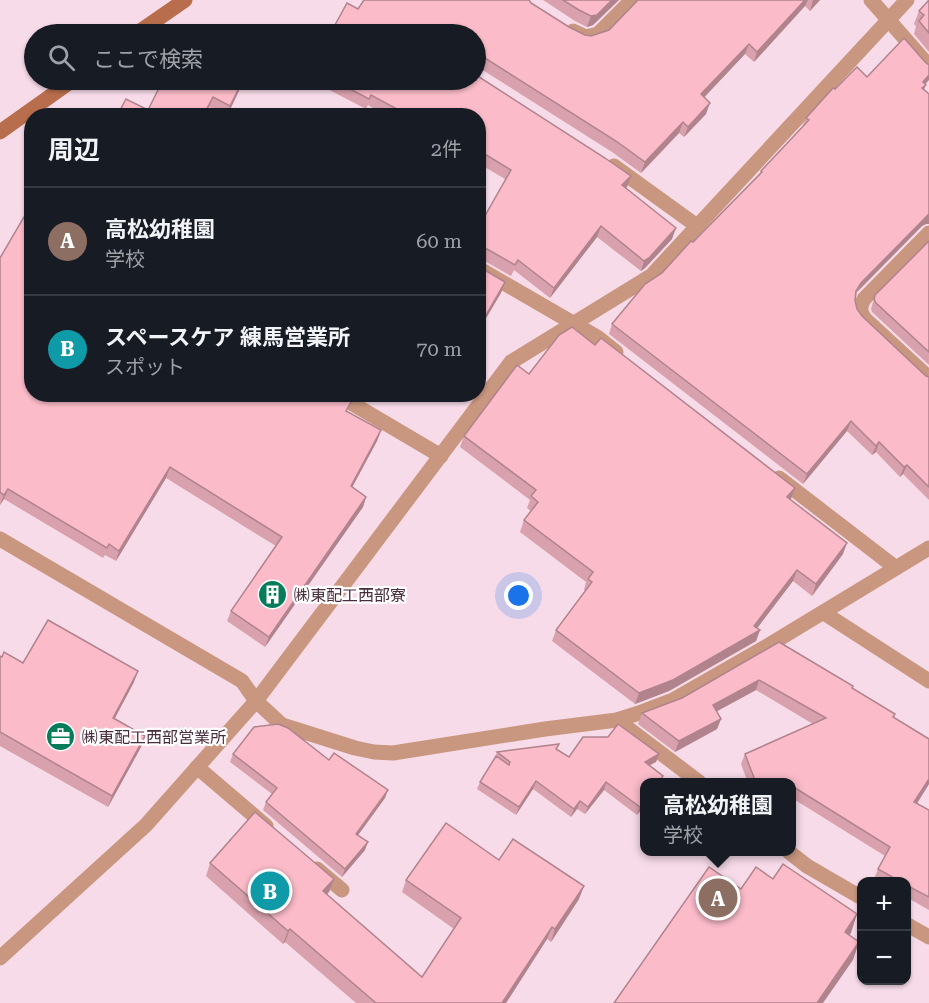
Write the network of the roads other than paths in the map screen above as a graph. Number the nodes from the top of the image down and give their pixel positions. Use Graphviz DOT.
graph roads {
  1 [pos="185,0"];
  2 [pos="632,0"];
  3 [pos="871,0"];
  4 [pos="907,0"];
  5 [pos="888,20"];
  6 [pos="561,23"];
  7 [pos="150,24"];
  8 [pos="929,66"];
  9 [pos="60,90"];
  10 [pos="34,108"];
  11 [pos="24,115"];
  12 [pos="0,132"];
  13 [pos="607,160"];
  14 [pos="697,226"];
  15 [pos="929,233"];
  16 [pos="486,273"];
  17 [pos="574,324"];
  18 [pos="625,359"];
  19 [pos="929,378"];
  20 [pos="486,396"];
  21 [pos="350,402"];
  22 [pos="482,402"];
  23 [pos="441,456"];
  24 [pos="765,467"];
  25 [pos="0,538"];
  26 [pos="929,548"];
  27 [pos="896,568"];
  28 [pos="824,613"];
  29 [pos="929,681"];
  30 [pos="256,701"];
  31 [pos="617,720"];
  32 [pos="197,767"];
  33 [pos="692,778"];
  34 [pos="279,836"];
  35 [pos="794,856"];
  36 [pos="306,860"];
  37 [pos="342,890"];
  38 [pos="857,896"];
  39 [pos="911,927"];
  40 [pos="929,937"];
  41 [pos="4,950"];
  1 -- 7 [label="main road"];
  2 -- 6 [label="street"];
  3 -- 5 [label="street"];
  4 -- 5 [label="street"];
  5 -- 8 [label="street"];
  5 -- 14 [label="street"];
  9 -- 10 [label="main road"];
  11 -- 12 [label="main road"];
  13 -- 14 [label="street"];
  14 -- 17 [label="street"];
  15 -- 19 [label="street"];
  16 -- 17 [label="street"];
  17 -- 18 [label="street"];
  17 -- 20 [label="street"];
  21 -- 23 [label="street"];
  22 -- 23 [label="street"];
  23 -- 30 [label="street"];
  24 -- 27 [label="street"];
  25 -- 30 [label="street"];
  26 -- 27 [label="street"];
  27 -- 28 [label="street"];
  28 -- 29 [label="street"];
  28 -- 31 [label="street"];
  30 -- 31 [label="street"];
  30 -- 32 [label="street"];
  31 -- 33 [label="street"];
  32 -- 34 [label="street"];
  32 -- 41 [label="street"];
  35 -- 38 [label="street"];
  36 -- 37 [label="street"];
  39 -- 40 [label="street"];
}
